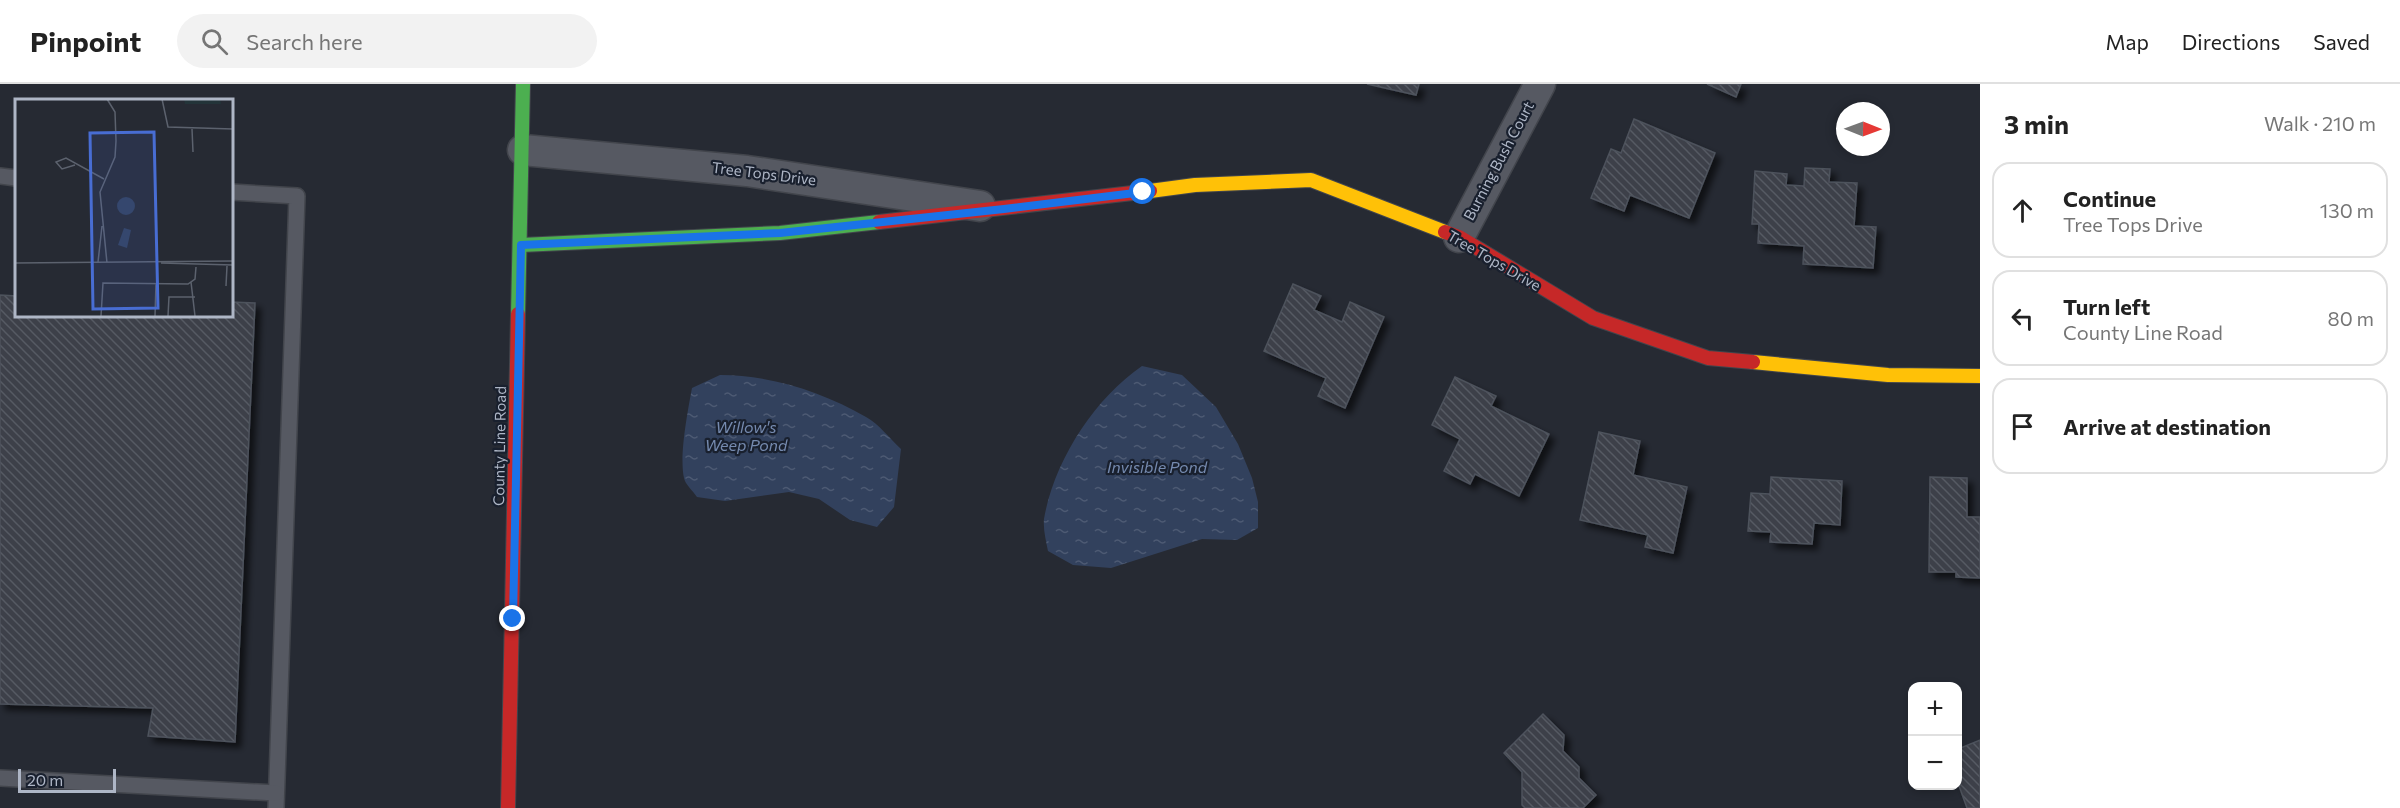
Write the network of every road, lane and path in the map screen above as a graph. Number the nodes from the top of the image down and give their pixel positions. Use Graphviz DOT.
graph roads {
  1 [pos="524,84"];
  2 [pos="1540,84"];
  3 [pos="523,150"];
  4 [pos="0,176"];
  5 [pos="15,178"];
  6 [pos="232,192"];
  7 [pos="1004,209"];
  8 [pos="1459,237"];
  9 [pos="521,245"];
  10 [pos="1980,376"];
  11 [pos="0,778"];
  12 [pos="276,801"];
  13 [pos="508,808"];
  1 -- 3 [label="street, County Line Road"];
  2 -- 8 [label="street, Burning Bush Court"];
  3 -- 7 [label="street, Tree Tops Drive"];
  3 -- 9 [label="street, County Line Road"];
  4 -- 5 [label="lane"];
  6 -- 12 [label="lane"];
  7 -- 8 [label="street, Tree Tops Drive"];
  7 -- 9 [label="street, Tree Tops Drive"];
  8 -- 10 [label="street, Tree Tops Drive"];
  9 -- 13 [label="street, County Line Road"];
  11 -- 12 [label="lane"];
}
